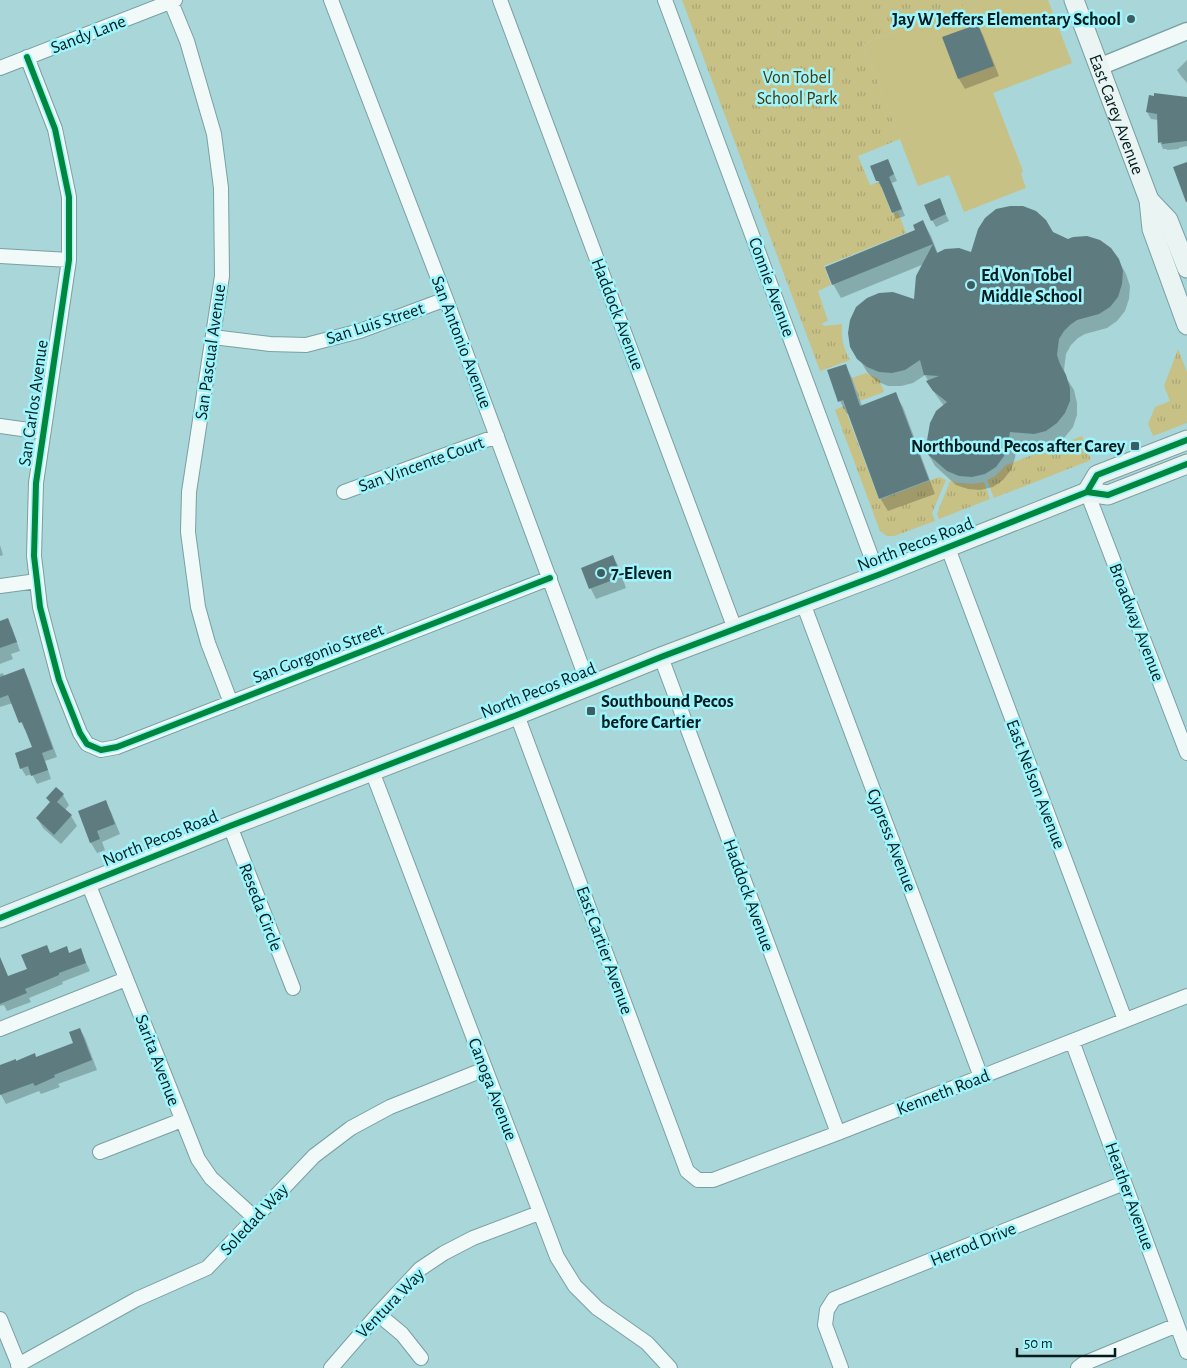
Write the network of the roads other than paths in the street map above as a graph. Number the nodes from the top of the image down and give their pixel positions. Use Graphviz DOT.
graph roads {
  1 [pos="331,0"];
  2 [pos="500,0"];
  3 [pos="665,0"];
  4 [pos="1074,0"];
  5 [pos="173,1"];
  6 [pos="1187,31"];
  7 [pos="27,57"];
  8 [pos="1099,67"];
  9 [pos="0,68"];
  10 [pos="1148,200"];
  11 [pos="0,256"];
  12 [pos="69,260"];
  13 [pos="1187,268"];
  14 [pos="446,299"];
  15 [pos="1187,325"];
  16 [pos="213,337"];
  17 [pos="0,426"];
  18 [pos="44,432"];
  19 [pos="497,436"];
  20 [pos="1187,440"];
  21 [pos="1187,464"];
  22 [pos="344,492"];
  23 [pos="1087,492"];
  24 [pos="948,548"];
  25 [pos="878,575"];
  26 [pos="550,578"];
  27 [pos="37,581"];
  28 [pos="0,586"];
  29 [pos="803,602"];
  30 [pos="735,629"];
  31 [pos="661,658"];
  32 [pos="590,686"];
  33 [pos="230,703"];
  34 [pos="517,715"];
  35 [pos="95,747"];
  36 [pos="1187,753"];
  37 [pos="372,771"];
  38 [pos="230,826"];
  39 [pos="88,883"];
  40 [pos="0,918"];
  41 [pos="126,979"];
  42 [pos="293,988"];
  43 [pos="1187,996"];
  44 [pos="1125,1020"];
  45 [pos="0,1029"];
  46 [pos="1072,1041"];
  47 [pos="485,1069"];
  48 [pos="981,1077"];
  49 [pos="182,1120"];
  50 [pos="838,1133"];
  51 [pos="100,1152"];
  52 [pos="698,1180"];
  53 [pos="1124,1183"];
  54 [pos="539,1214"];
  55 [pos="255,1218"];
  56 [pos="378,1314"];
  57 [pos="0,1319"];
  58 [pos="1178,1325"];
  59 [pos="1187,1352"];
  60 [pos="421,1358"];
  61 [pos="19,1367"];
  62 [pos="330,1368"];
  63 [pos="670,1368"];
  64 [pos="841,1368"];
  65 [pos="1078,1368"];
  1 -- 14 [label="street, San Antonio Avenue"];
  2 -- 30 [label="street, Haddock Avenue"];
  3 -- 25 [label="street, Connie Avenue"];
  4 -- 8 [label="main road, East Carey Avenue"];
  5 -- 7 [label="street, Sandy Lane"];
  5 -- 16 [label="street, San Pascual Avenue"];
  6 -- 8 [label="street"];
  7 -- 9 [label="street, Sandy Lane"];
  7 -- 12 [label="street, San Carlos Avenue"];
  8 -- 10 [label="main road, East Carey Avenue"];
  10 -- 13 [label="main road, East Carey Avenue"];
  10 -- 15 [label="main road, East Carey Avenue"];
  11 -- 12 [label="street"];
  12 -- 18 [label="street, San Carlos Avenue"];
  14 -- 16 [label="street, San Luis Street"];
  14 -- 19 [label="street, San Antonio Avenue"];
  16 -- 33 [label="street, San Pascual Avenue"];
  17 -- 18 [label="street"];
  18 -- 27 [label="street, San Carlos Avenue"];
  19 -- 22 [label="street, San Vincente Court"];
  19 -- 26 [label="street, San Antonio Avenue"];
  20 -- 23 [label="main road, North Pecos Road"];
  21 -- 23 [label="main road, North Pecos Road"];
  23 -- 24 [label="main road, North Pecos Road"];
  23 -- 36 [label="street, Broadway Avenue"];
  24 -- 25 [label="main road, North Pecos Road"];
  24 -- 44 [label="street, East Nelson Avenue"];
  25 -- 29 [label="main road, North Pecos Road"];
  26 -- 32 [label="street, San Antonio Avenue"];
  26 -- 33 [label="street, San Gorgonio Street"];
  27 -- 28 [label="street"];
  27 -- 35 [label="street, San Carlos Avenue"];
  29 -- 30 [label="main road, North Pecos Road"];
  29 -- 48 [label="street, Cypress Avenue"];
  30 -- 31 [label="main road, North Pecos Road"];
  31 -- 32 [label="main road, North Pecos Road"];
  31 -- 50 [label="street, Haddock Avenue"];
  32 -- 34 [label="main road, North Pecos Road"];
  33 -- 35 [label="street, San Gorgonio Street"];
  34 -- 37 [label="main road, North Pecos Road"];
  34 -- 52 [label="street, East Cartier Avenue"];
  37 -- 38 [label="main road, North Pecos Road"];
  37 -- 47 [label="street, Canoga Avenue"];
  38 -- 39 [label="main road, North Pecos Road"];
  38 -- 42 [label="street, Reseda Circle"];
  39 -- 40 [label="main road, North Pecos Road"];
  39 -- 41 [label="street, Sarita Avenue"];
  41 -- 45 [label="street"];
  41 -- 49 [label="street, Sarita Avenue"];
  43 -- 44 [label="street, Kenneth Road"];
  44 -- 46 [label="street, Kenneth Road"];
  46 -- 48 [label="street, Kenneth Road"];
  46 -- 53 [label="street, Heather Avenue"];
  47 -- 54 [label="street, Canoga Avenue"];
  47 -- 55 [label="street, Soledad Way"];
  48 -- 50 [label="street, Kenneth Road"];
  49 -- 51 [label="street"];
  49 -- 55 [label="street, Sarita Avenue"];
  50 -- 52 [label="street, Kenneth Road"];
  53 -- 58 [label="street, Heather Avenue"];
  53 -- 64 [label="street, Herrod Drive"];
  54 -- 56 [label="street, Ventura Way"];
  54 -- 63 [label="street, Canoga Avenue"];
  55 -- 61 [label="street, Soledad Way"];
  56 -- 60 [label="street"];
  56 -- 62 [label="street, Ventura Way"];
  57 -- 61 [label="street"];
  58 -- 59 [label="street, Heather Avenue"];
  58 -- 65 [label="street"];
}
